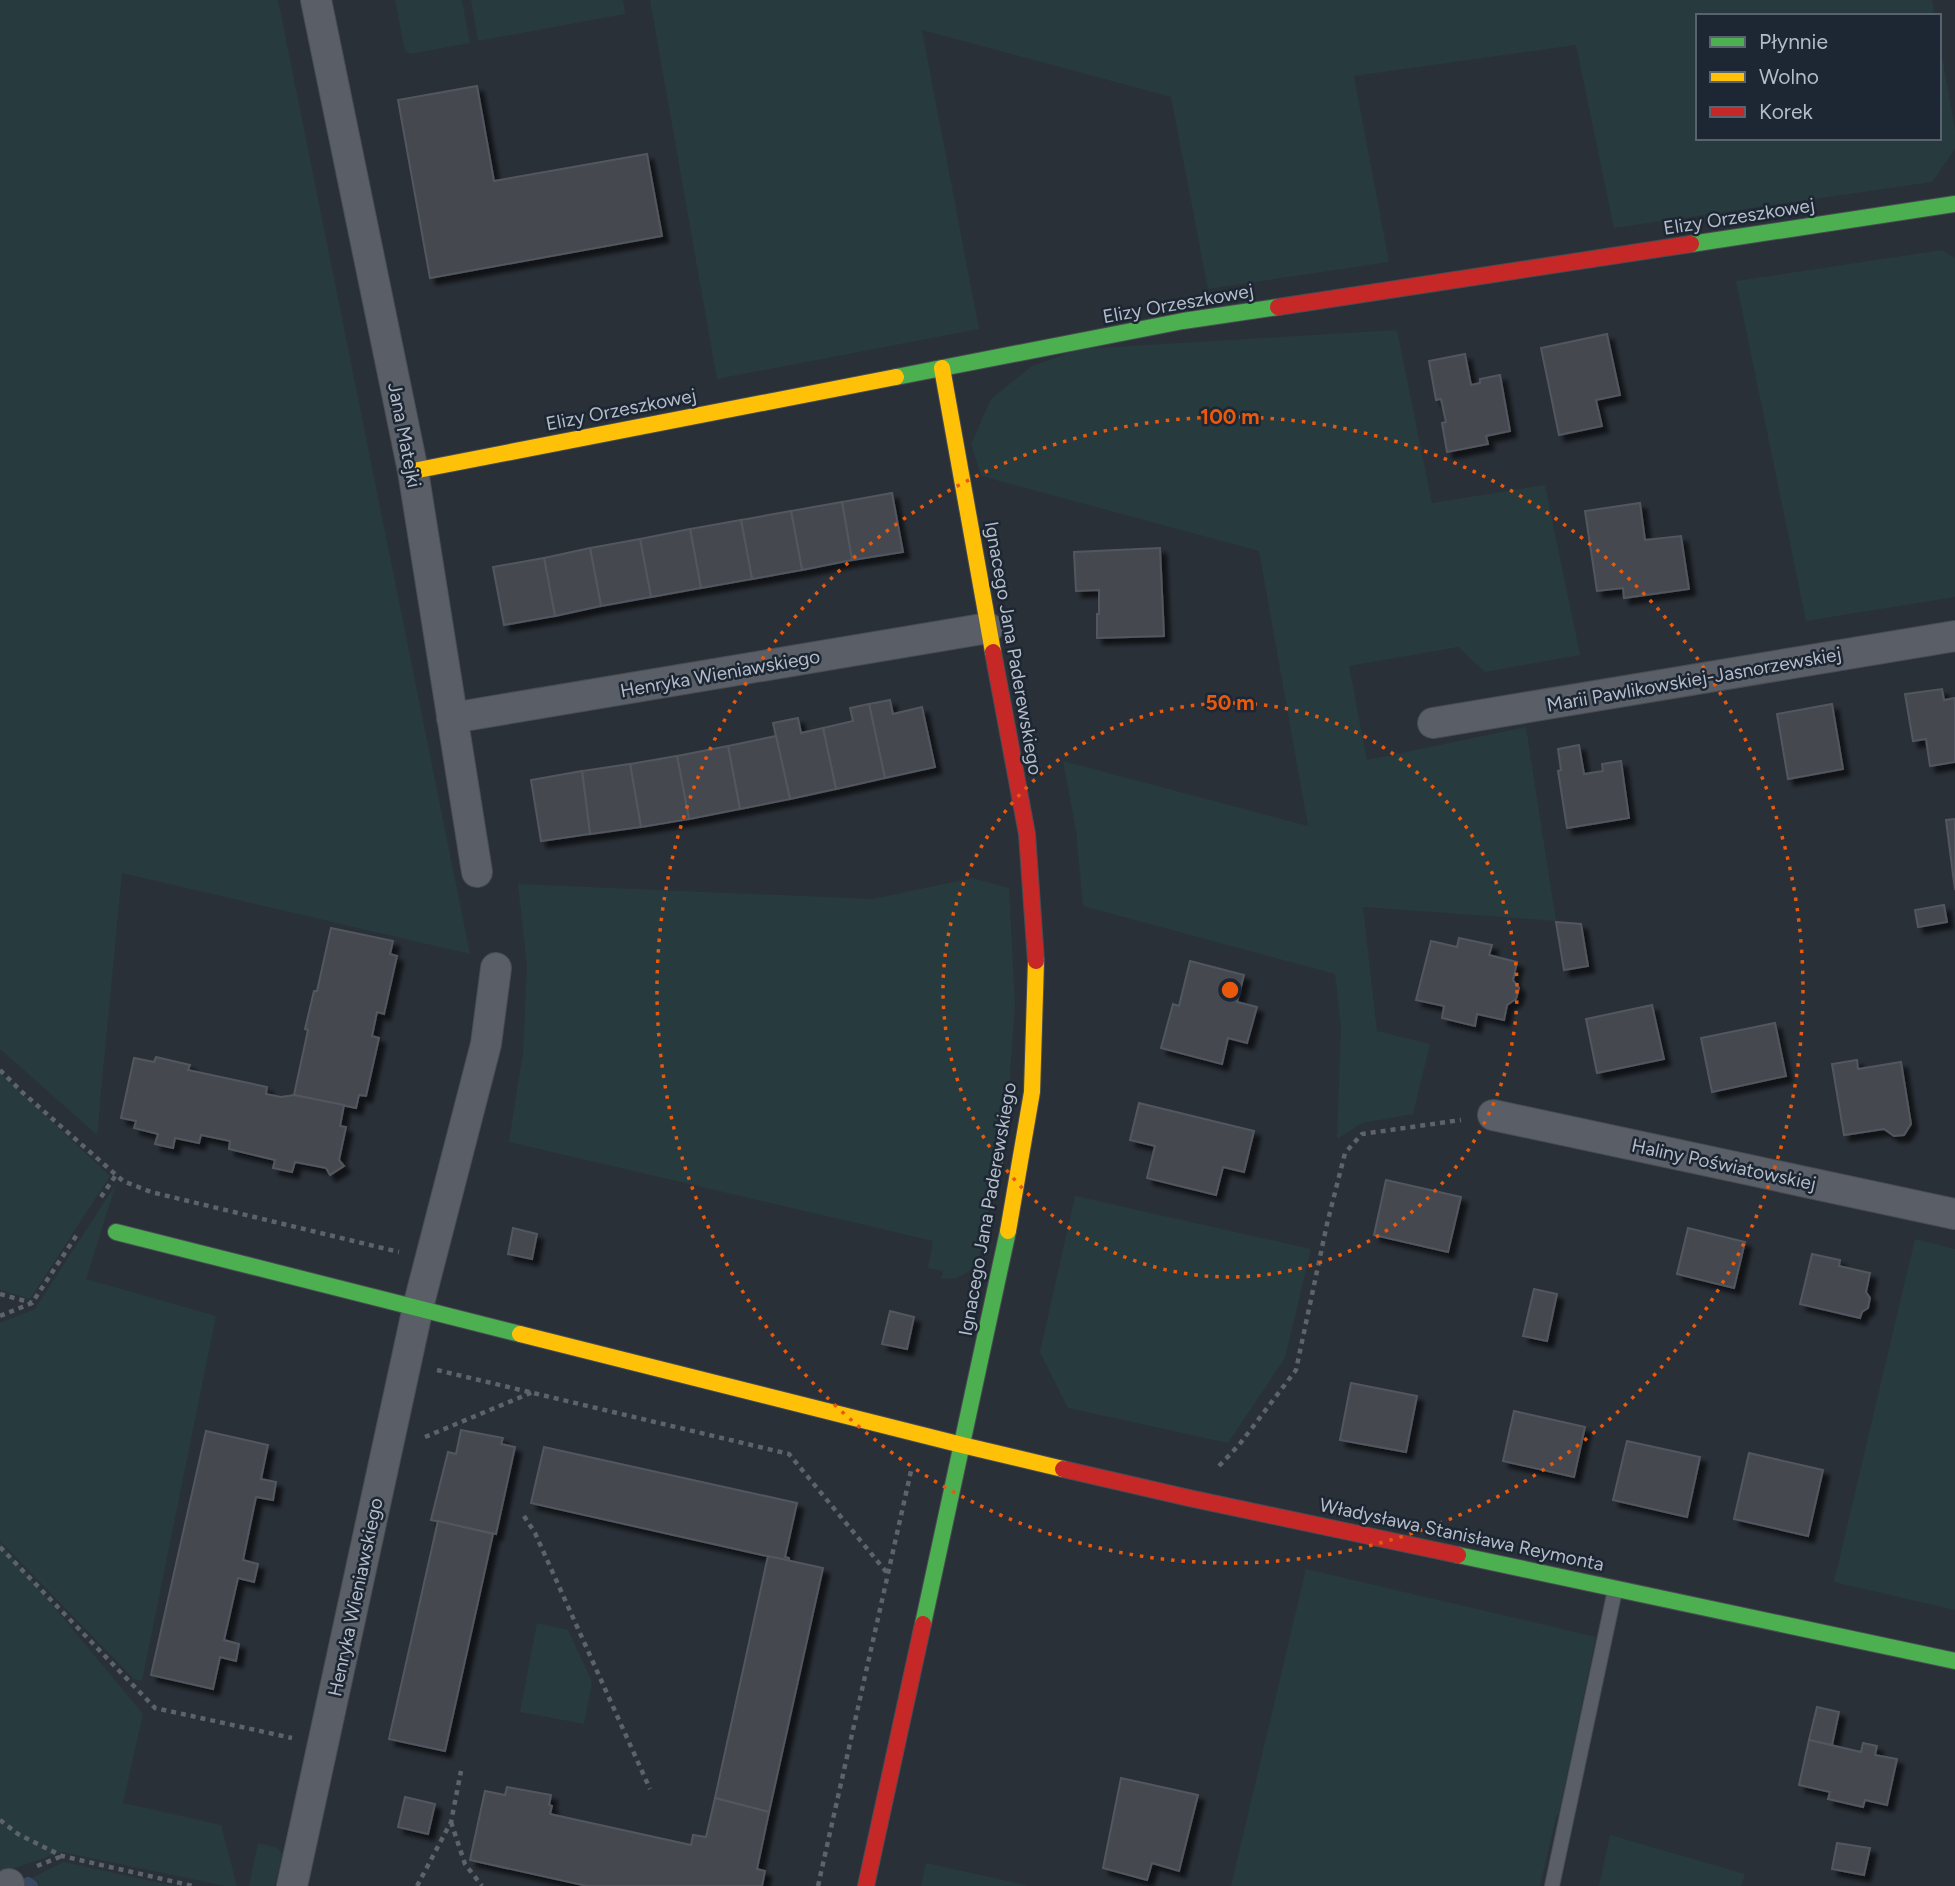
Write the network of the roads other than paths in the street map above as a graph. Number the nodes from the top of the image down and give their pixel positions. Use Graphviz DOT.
graph roads {
  1 [pos="316,0"];
  2 [pos="1955,204"];
  3 [pos="942,368"];
  4 [pos="413,471"];
  5 [pos="988,628"];
  6 [pos="1955,636"];
  7 [pos="453,718"];
  8 [pos="1433,723"];
  9 [pos="477,872"];
  10 [pos="496,968"];
  11 [pos="1493,1115"];
  12 [pos="1955,1214"];
  13 [pos="116,1232"];
  14 [pos="418,1307"];
  15 [pos="962,1445"];
  16 [pos="1615,1588"];
  17 [pos="1955,1661"];
  18 [pos="292,1886"];
  19 [pos="866,1886"];
  20 [pos="1552,1886"];
  1 -- 4 [label="street, Jana Matejki"];
  2 -- 3 [label="street, Elizy Orzeszkowej"];
  3 -- 4 [label="street, Elizy Orzeszkowej"];
  3 -- 5 [label="street, Ignacego Jana Paderewskiego"];
  4 -- 7 [label="street, Jana Matejki"];
  5 -- 7 [label="street, Henryka Wieniawskiego"];
  5 -- 15 [label="street, Ignacego Jana Paderewskiego"];
  6 -- 8 [label="street, Marii Pawlikowskiej-Jasnorzewskiej"];
  7 -- 9 [label="street, Jana Matejki"];
  10 -- 14 [label="street, Henryka Wieniawskiego"];
  11 -- 12 [label="street, Haliny Poświatowskiej"];
  13 -- 14 [label="street"];
  14 -- 15 [label="street"];
  14 -- 18 [label="street, Henryka Wieniawskiego"];
  15 -- 16 [label="street, Władysława Stanisława Reymonta"];
  15 -- 19 [label="street, Ignacego Jana Paderewskiego"];
  16 -- 17 [label="street, Władysława Stanisława Reymonta"];
  16 -- 20 [label="lane"];
}
